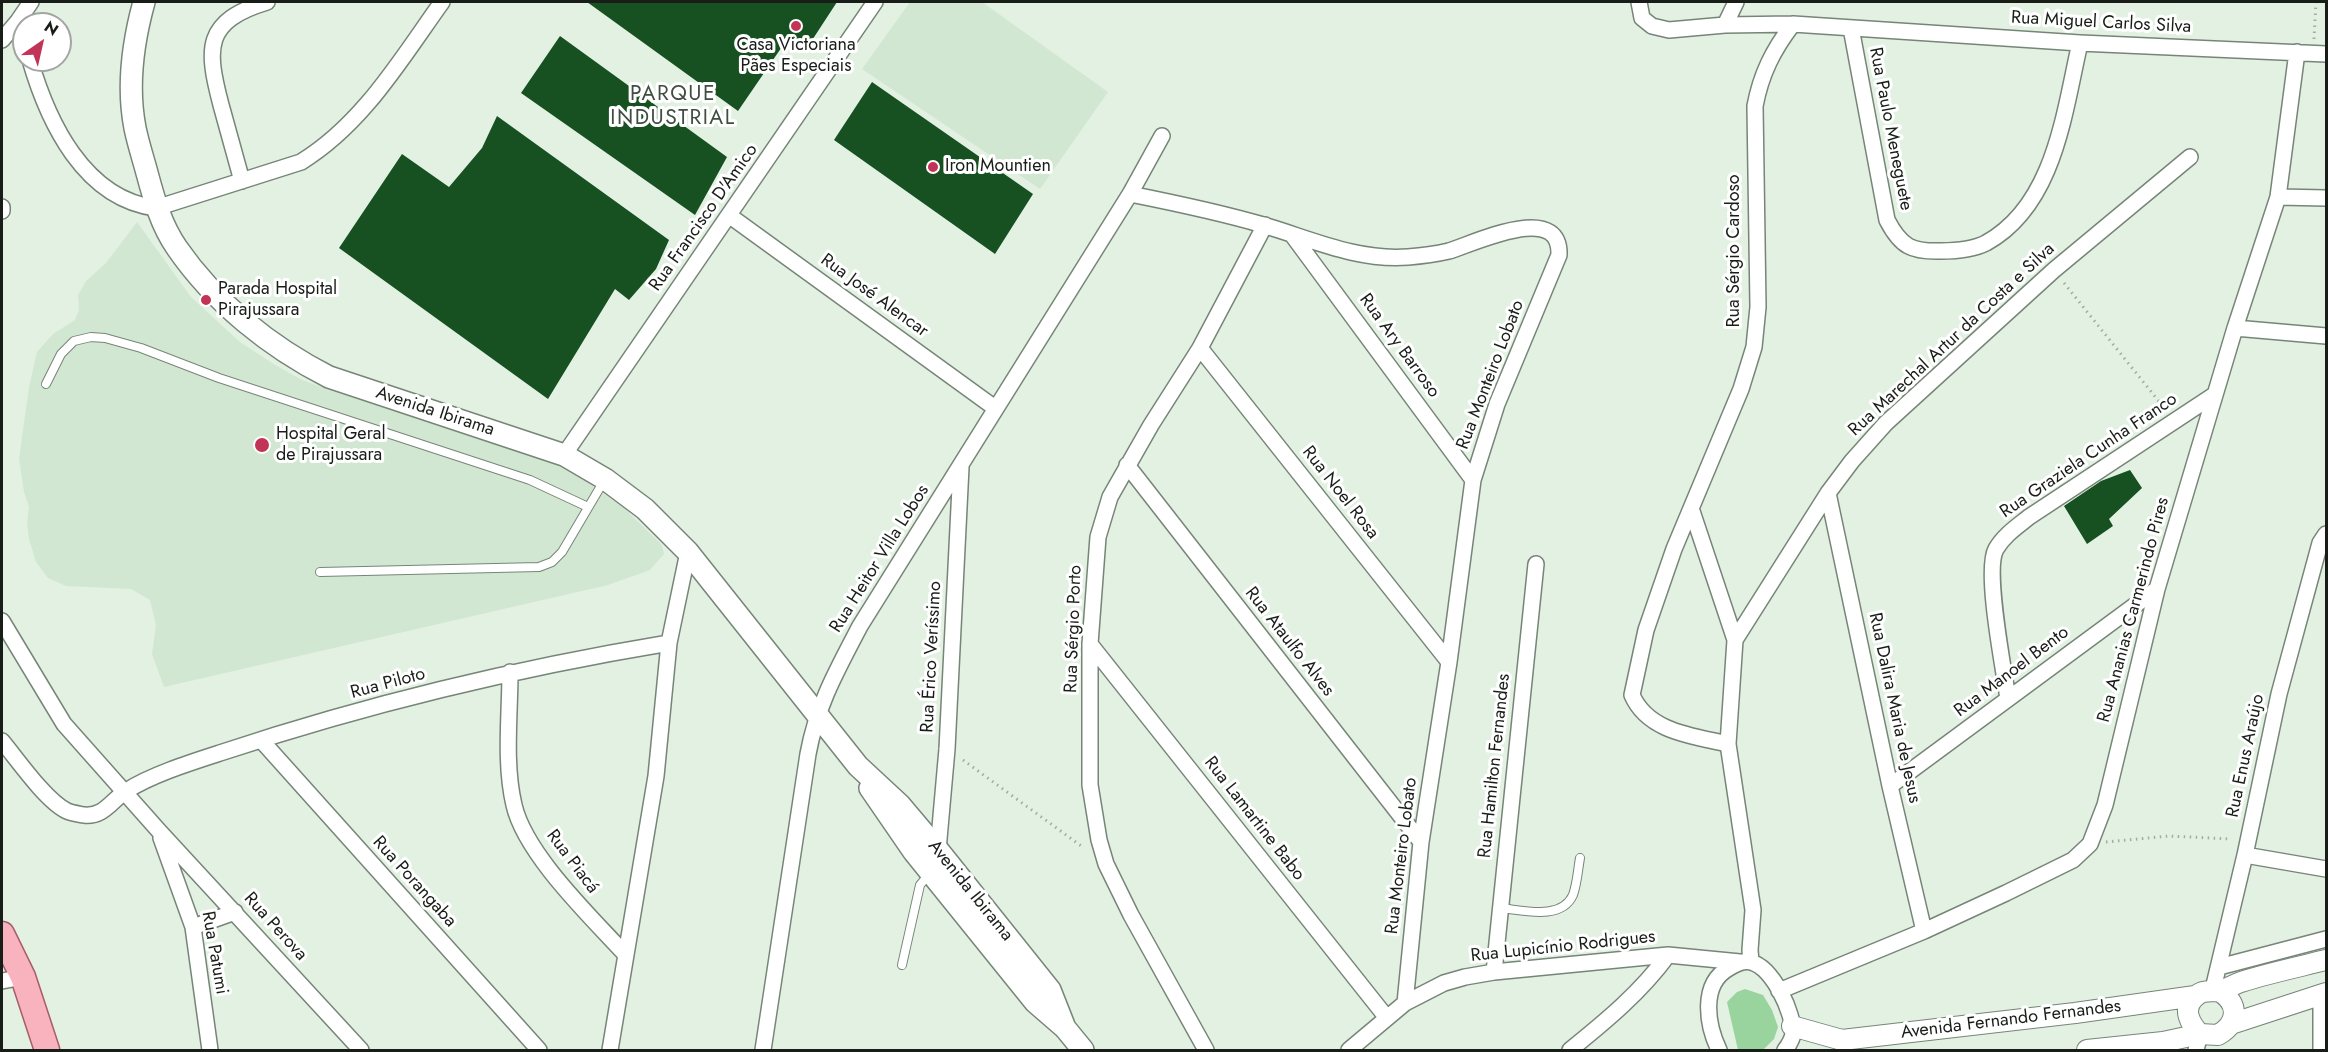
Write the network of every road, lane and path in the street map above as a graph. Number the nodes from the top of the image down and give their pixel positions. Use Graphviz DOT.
graph roads {
  1 [pos="144,2"];
  2 [pos="267,2"];
  3 [pos="442,2"];
  4 [pos="875,2"];
  5 [pos="1639,2"];
  6 [pos="1736,2"];
  7 [pos="2316,2"];
  8 [pos="1793,24"];
  9 [pos="1725,25"];
  10 [pos="12,28"];
  11 [pos="1851,28"];
  12 [pos="2,40"];
  13 [pos="2080,43"];
  14 [pos="2297,52"];
  15 [pos="2320,54"];
  16 [pos="35,72"];
  17 [pos="1162,136"];
  18 [pos="2190,157"];
  19 [pos="242,181"];
  20 [pos="1130,194"];
  21 [pos="2278,197"];
  22 [pos="2326,198"];
  23 [pos="156,208"];
  24 [pos="729,216"];
  25 [pos="1265,225"];
  26 [pos="1293,236"];
  27 [pos="2054,270"];
  28 [pos="2235,328"];
  29 [pos="2326,336"];
  30 [pos="1200,348"];
  31 [pos="46,384"];
  32 [pos="2214,395"];
  33 [pos="995,408"];
  34 [pos="2175,421"];
  35 [pos="564,455"];
  36 [pos="1126,465"];
  37 [pos="962,466"];
  38 [pos="605,479"];
  39 [pos="1473,480"];
  40 [pos="1828,493"];
  41 [pos="588,507"];
  42 [pos="1692,511"];
  43 [pos="2326,534"];
  44 [pos="688,552"];
  45 [pos="1536,564"];
  46 [pos="320,572"];
  47 [pos="2157,589"];
  48 [pos="2,621"];
  49 [pos="1735,640"];
  50 [pos="669,643"];
  51 [pos="1090,644"];
  52 [pos="1449,662"];
  53 [pos="510,672"];
  54 [pos="2008,699"];
  55 [pos="817,714"];
  56 [pos="261,740"];
  57 [pos="2,741"];
  58 [pos="1728,744"];
  59 [pos="947,749"];
  60 [pos="858,766"];
  61 [pos="1890,786"];
  62 [pos="126,792"];
  63 [pos="159,831"];
  64 [pos="1420,842"];
  65 [pos="2090,844"];
  66 [pos="2247,848"];
  67 [pos="938,850"];
  68 [pos="1580,858"];
  69 [pos="1106,864"];
  70 [pos="2326,869"];
  71 [pos="931,872"];
  72 [pos="1500,908"];
  73 [pos="235,912"];
  74 [pos="193,927"];
  75 [pos="1924,931"];
  76 [pos="2,934"];
  77 [pos="2326,939"];
  78 [pos="625,954"];
  79 [pos="1668,955"];
  80 [pos="1696,958"];
  81 [pos="2326,960"];
  82 [pos="1746,962"];
  83 [pos="902,965"];
  84 [pos="2219,967"];
  85 [pos="1494,972"];
  86 [pos="12,979"];
  87 [pos="1711,989"];
  88 [pos="1779,991"];
  89 [pos="2209,992"];
  90 [pos="2324,994"];
  91 [pos="1405,1003"];
  92 [pos="1387,1018"];
  93 [pos="2231,1024"];
  94 [pos="1065,1028"];
  95 [pos="1790,1038"];
  96 [pos="2198,1042"];
  97 [pos="1840,1045"];
  98 [pos="47,1050"];
  99 [pos="210,1050"];
  100 [pos="361,1050"];
  101 [pos="539,1050"];
  102 [pos="609,1050"];
  103 [pos="763,1050"];
  104 [pos="1083,1050"];
  105 [pos="1206,1050"];
  106 [pos="1349,1050"];
  107 [pos="1570,1050"];
  108 [pos="1719,1050"];
  109 [pos="1802,1050"];
  110 [pos="2087,1050"];
  111 [pos="2321,1050"];
  1 -- 23 [label="main road, Avenida Ibirama"];
  2 -- 19 [label="street"];
  3 -- 19 [label="street"];
  4 -- 24 [label="street, Rua Francisco D'Amico"];
  5 -- 9 [label="street, Rua Miguel Carlos Silva"];
  6 -- 9 [label="street"];
  7 -- 15 [label="path"];
  8 -- 9 [label="street, Rua Miguel Carlos Silva"];
  8 -- 11 [label="street, Rua Miguel Carlos Silva"];
  8 -- 42 [label="street, Rua Sérgio Cardoso"];
  10 -- 12 [label="street"];
  11 -- 13 [label="street, Rua Miguel Carlos Silva"];
  11 -- 13 [label="street, Rua Paulo Meneguete"];
  13 -- 14 [label="street, Rua Miguel Carlos Silva"];
  14 -- 15 [label="street, Rua Miguel Carlos Silva"];
  14 -- 21 [label="street, Rua Ananias Carmerindo Pires"];
  16 -- 23 [label="street"];
  17 -- 20 [label="street, Rua Heitor Villa Lobos"];
  18 -- 27 [label="street, Rua Marechal Artur da Costa e Silva"];
  19 -- 23 [label="street"];
  20 -- 25 [label="street, Rua Monteiro Lobato"];
  20 -- 33 [label="street, Rua Heitor Villa Lobos"];
  21 -- 22 [label="street"];
  21 -- 28 [label="street, Rua Ananias Carmerindo Pires"];
  23 -- 35 [label="main road, Avenida Ibirama"];
  24 -- 33 [label="street, Rua José Alencar"];
  24 -- 35 [label="street, Rua Francisco D'Amico"];
  25 -- 26 [label="street, Rua Monteiro Lobato"];
  25 -- 30 [label="street, Rua Sérgio Porto"];
  26 -- 39 [label="street, Rua Ary Barroso"];
  26 -- 39 [label="street, Rua Monteiro Lobato"];
  27 -- 34 [label="path"];
  27 -- 40 [label="street, Rua Marechal Artur da Costa e Silva"];
  28 -- 29 [label="street"];
  28 -- 32 [label="street, Rua Ananias Carmerindo Pires"];
  30 -- 36 [label="street, Rua Sérgio Porto"];
  30 -- 52 [label="street, Rua Noel Rosa"];
  31 -- 41 [label="lane"];
  32 -- 34 [label="street, Rua Graziela Cunha Franco"];
  32 -- 47 [label="street, Rua Ananias Carmerindo Pires"];
  33 -- 37 [label="street, Rua Heitor Villa Lobos"];
  34 -- 54 [label="street, Rua Graziela Cunha Franco"];
  35 -- 38 [label="main road, Avenida Ibirama"];
  36 -- 51 [label="street, Rua Sérgio Porto"];
  36 -- 64 [label="street, Rua Ataulfo Alves"];
  37 -- 55 [label="street, Rua Heitor Villa Lobos"];
  37 -- 59 [label="street, Rua Érico Veríssimo"];
  38 -- 41 [label="lane"];
  38 -- 44 [label="main road, Avenida Ibirama"];
  39 -- 52 [label="street, Rua Monteiro Lobato"];
  40 -- 49 [label="street, Rua Marechal Artur da Costa e Silva"];
  40 -- 61 [label="street, Rua Dalira Maria de Jesus"];
  41 -- 46 [label="lane"];
  42 -- 49 [label="street"];
  42 -- 58 [label="street, Rua Sérgio Cardoso"];
  43 -- 66 [label="street, Rua Enus Araújo"];
  44 -- 50 [label="street"];
  44 -- 55 [label="main road, Avenida Ibirama"];
  45 -- 72 [label="street, Rua Hamilton Fernandes"];
  47 -- 54 [label="street, Rua Manoel Bento"];
  47 -- 65 [label="street, Rua Ananias Carmerindo Pires"];
  48 -- 62 [label="street, Rua Perova"];
  49 -- 58 [label="street, Rua Marechal Artur da Costa e Silva"];
  50 -- 53 [label="street, Rua Piloto"];
  50 -- 78 [label="street"];
  51 -- 69 [label="street, Rua Sérgio Porto"];
  51 -- 92 [label="street, Rua Lamartine Babo"];
  52 -- 64 [label="street, Rua Monteiro Lobato"];
  53 -- 56 [label="street, Rua Piloto"];
  53 -- 78 [label="street, Rua Piacá"];
  54 -- 61 [label="street, Rua Manoel Bento"];
  55 -- 60 [label="main road, Avenida Ibirama"];
  55 -- 103 [label="street, Rua Heitor Villa Lobos"];
  56 -- 62 [label="street, Rua Piloto"];
  56 -- 101 [label="street, Rua Porangaba"];
  57 -- 62 [label="street, Rua Piloto"];
  58 -- 82 [label="street, Rua Marechal Artur da Costa e Silva"];
  59 -- 67 [label="street, Rua Érico Veríssimo"];
  59 -- 69 [label="path"];
  60 -- 67 [label="main road, Avenida Ibirama"];
  60 -- 71 [label="main road, Avenida Ibirama"];
  61 -- 75 [label="street, Rua Dalira Maria de Jesus"];
  62 -- 63 [label="street, Rua Perova"];
  63 -- 73 [label="street, Rua Perova"];
  63 -- 74 [label="street, Rua Patumi"];
  64 -- 91 [label="street, Rua Monteiro Lobato"];
  65 -- 66 [label="path"];
  65 -- 75 [label="street, Rua Ananias Carmerindo Pires"];
  66 -- 70 [label="street"];
  66 -- 84 [label="street, Rua Enus Araújo"];
  67 -- 71 [label="lane"];
  67 -- 94 [label="main road, Avenida Ibirama"];
  68 -- 72 [label="lane"];
  69 -- 105 [label="street, Rua Sérgio Porto"];
  71 -- 83 [label="lane"];
  71 -- 94 [label="main road, Avenida Ibirama"];
  72 -- 85 [label="street, Rua Hamilton Fernandes"];
  73 -- 74 [label="street"];
  73 -- 100 [label="street, Rua Perova"];
  74 -- 99 [label="street, Rua Patumi"];
  75 -- 88 [label="street, Rua Ananias Carmerindo Pires"];
  76 -- 86 [label="main road"];
  77 -- 84 [label="street"];
  78 -- 102 [label="street"];
  79 -- 80 [label="street, Rua Lupicínio Rodrigues"];
  79 -- 85 [label="street, Rua Lupicínio Rodrigues"];
  79 -- 107 [label="street"];
  80 -- 82 [label="street, Rua Lupicínio Rodrigues"];
  80 -- 87 [label="street"];
  81 -- 89 [label="street, Avenida Fernando Fernandes"];
  82 -- 87 [label="street"];
  82 -- 88 [label="street"];
  84 -- 89 [label="street, Rua Enus Araújo"];
  85 -- 91 [label="street, Rua Lupicínio Rodrigues"];
  86 -- 98 [label="main road"];
  87 -- 108 [label="street"];
  88 -- 95 [label="street"];
  89 -- 93 [label="street"];
  89 -- 96 [label="street"];
  89 -- 97 [label="street, Avenida Fernando Fernandes"];
  90 -- 93 [label="street"];
  90 -- 111 [label="street"];
  91 -- 92 [label="street, Rua Lupicínio Rodrigues"];
  92 -- 106 [label="street, Rua Lupicínio Rodrigues"];
  93 -- 96 [label="street"];
  94 -- 104 [label="main road, Avenida Ibirama"];
  95 -- 97 [label="street, Avenida Fernando Fernandes"];
  95 -- 109 [label="street"];
  96 -- 110 [label="street"];
}
